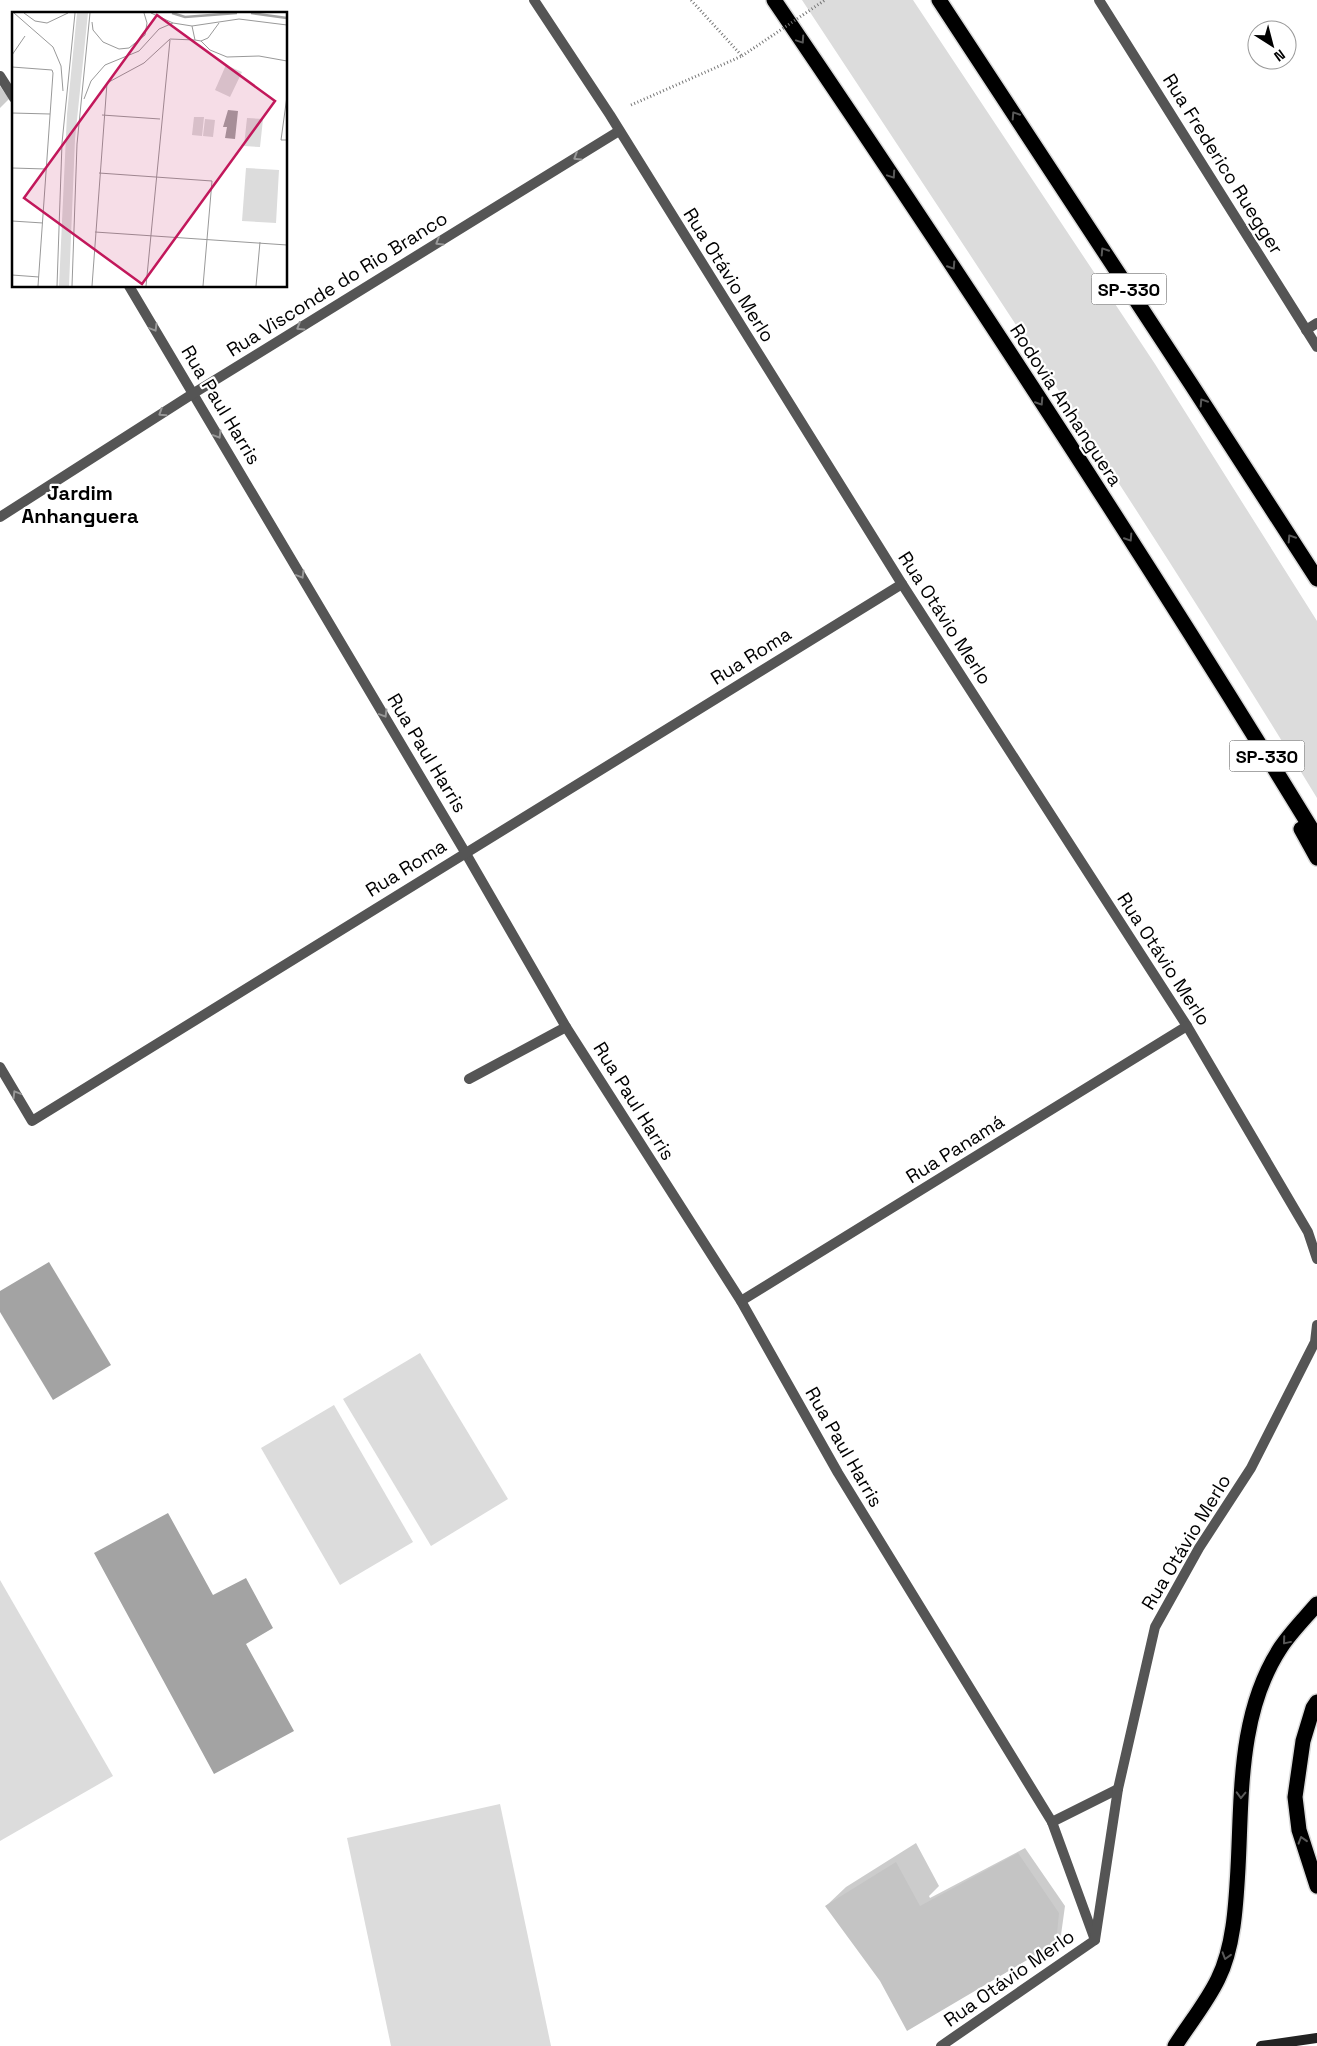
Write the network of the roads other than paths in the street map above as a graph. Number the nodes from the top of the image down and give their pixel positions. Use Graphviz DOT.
graph roads {
  1 [pos="534,0"];
  2 [pos="774,0"];
  3 [pos="939,0"];
  4 [pos="1099,0"];
  5 [pos="0,76"];
  6 [pos="12,95"];
  7 [pos="619,131"];
  8 [pos="129,288"];
  9 [pos="1317,323"];
  10 [pos="1306,330"];
  11 [pos="1317,347"];
  12 [pos="194,393"];
  13 [pos="0,517"];
  14 [pos="1317,579"];
  15 [pos="902,584"];
  16 [pos="1217,674"];
  17 [pos="1317,838"];
  18 [pos="465,852"];
  19 [pos="1317,858"];
  20 [pos="1187,1026"];
  21 [pos="566,1027"];
  22 [pos="0,1067"];
  23 [pos="469,1080"];
  24 [pos="1317,1259"];
  25 [pos="741,1301"];
  26 [pos="1317,1325"];
  27 [pos="1317,1604"];
  28 [pos="1317,1702"];
  29 [pos="1118,1789"];
  30 [pos="1052,1822"];
  31 [pos="1317,1886"];
  32 [pos="1095,1940"];
  33 [pos="1317,2038"];
  34 [pos="942,2046"];
  35 [pos="1175,2046"];
  36 [pos="1261,2046"];
  1 -- 7 [label="street, Rua Otávio Merlo"];
  2 -- 16 [label="highway, Rodovia Anhanguera / SP-330, one-way"];
  14 -- 3 [label="highway, SP-330, one-way"];
  4 -- 10 [label="street, Rua Frederico Ruegger"];
  5 -- 6 [label="street"];
  7 -- 12 [label="street, Rua Visconde do Rio Branco, one-way"];
  7 -- 15 [label="street, Rua Otávio Merlo"];
  8 -- 12 [label="street, Rua Paul Harris, one-way"];
  9 -- 10 [label="street"];
  10 -- 11 [label="street, Rua Frederico Ruegger"];
  12 -- 13 [label="street, Rua Visconde do Rio Branco, one-way"];
  12 -- 18 [label="street, Rua Paul Harris, one-way"];
  15 -- 18 [label="street, Rua Roma"];
  15 -- 20 [label="street, Rua Otávio Merlo"];
  16 -- 17 [label="highway, Rodovia Anhanguera / SP-330"];
  16 -- 19 [label="highway"];
  18 -- 21 [label="street, Rua Paul Harris"];
  18 -- 22 [label="street, Rua Roma, one-way"];
  20 -- 24 [label="street, Rua Otávio Merlo"];
  20 -- 25 [label="street, Rua Panamá"];
  21 -- 23 [label="street"];
  21 -- 25 [label="street, Rua Paul Harris"];
  25 -- 30 [label="street, Rua Paul Harris"];
  26 -- 29 [label="street, Rua Otávio Merlo"];
  27 -- 35 [label="highway, one-way"];
  31 -- 28 [label="highway, one-way"];
  29 -- 30 [label="street"];
  29 -- 32 [label="street, Rua Otávio Merlo"];
  30 -- 32 [label="street, Rua Paul Harris"];
  32 -- 34 [label="street, Rua Otávio Merlo"];
  33 -- 36 [label="main road"];
}
